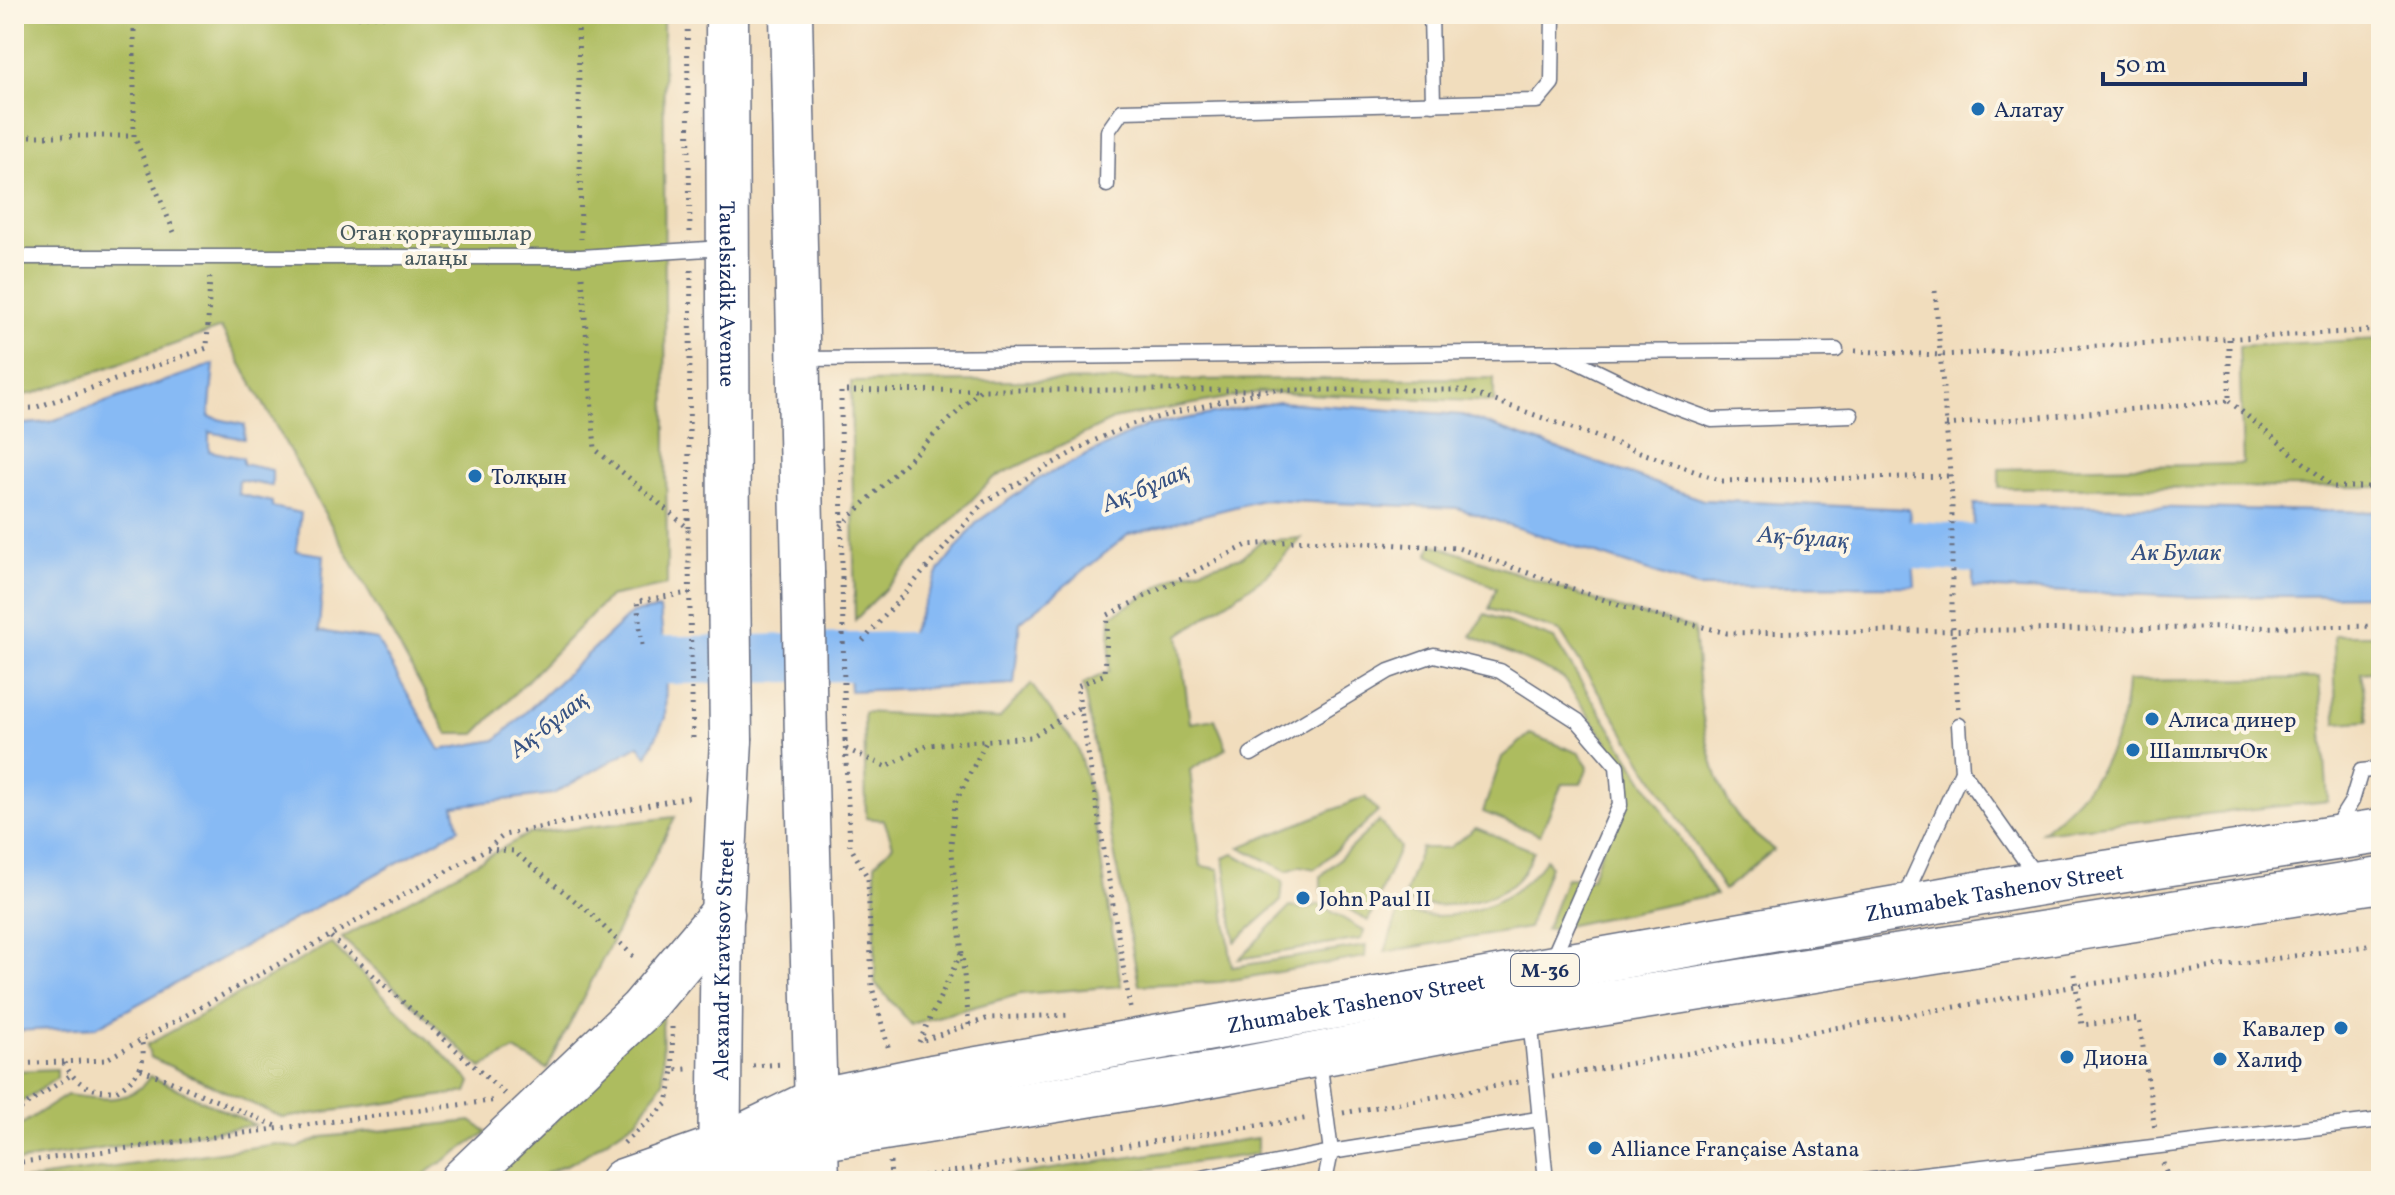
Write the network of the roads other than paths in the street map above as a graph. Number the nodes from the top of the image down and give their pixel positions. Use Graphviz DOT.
graph roads {
  1 [pos="727,14"];
  2 [pos="791,14"];
  3 [pos="1431,14"];
  4 [pos="1553,14"];
  5 [pos="1433,104"];
  6 [pos="1107,185"];
  7 [pos="709,249"];
  8 [pos="14,257"];
  9 [pos="1836,350"];
  10 [pos="1557,352"];
  11 [pos="798,359"];
  12 [pos="1851,415"];
  13 [pos="1959,725"];
  14 [pos="712,739"];
  15 [pos="1251,754"];
  16 [pos="2381,769"];
  17 [pos="1962,771"];
  18 [pos="2381,831"];
  19 [pos="2329,839"];
  20 [pos="2381,880"];
  21 [pos="2040,883"];
  22 [pos="1899,907"];
  23 [pos="722,914"];
  24 [pos="1548,969"];
  25 [pos="1530,1015"];
  26 [pos="1318,1054"];
  27 [pos="1538,1119"];
  28 [pos="2381,1120"];
  29 [pos="816,1140"];
  30 [pos="1331,1152"];
  31 [pos="724,1170"];
  32 [pos="462,1181"];
  33 [pos="623,1181"];
  34 [pos="1187,1181"];
  35 [pos="1325,1181"];
  36 [pos="1546,1181"];
  37 [pos="1864,1181"];
  1 -- 7 [label="main road, Tauelsizdik Avenue"];
  2 -- 11 [label="main road"];
  3 -- 5 [label="lane"];
  4 -- 5 [label="lane"];
  5 -- 6 [label="lane"];
  7 -- 8 [label="lane"];
  7 -- 14 [label="main road, Tauelsizdik Avenue, bridge"];
  9 -- 10 [label="lane"];
  10 -- 11 [label="lane"];
  10 -- 12 [label="lane"];
  11 -- 29 [label="main road, bridge"];
  13 -- 17 [label="lane"];
  14 -- 23 [label="main road, Alexandr Kravtsov Street"];
  15 -- 24 [label="lane"];
  16 -- 19 [label="lane"];
  17 -- 21 [label="lane"];
  17 -- 22 [label="lane"];
  18 -- 19 [label="main road, Zhumabek Tashenov Street / M-36"];
  19 -- 21 [label="main road, Zhumabek Tashenov Street / M-36"];
  20 -- 25 [label="main road, Zhumabek Tashenov Street / M-36"];
  21 -- 22 [label="main road, Zhumabek Tashenov Street / M-36"];
  22 -- 24 [label="main road, Zhumabek Tashenov Street / M-36"];
  23 -- 31 [label="main road, Alexandr Kravtsov Street"];
  23 -- 32 [label="main road"];
  24 -- 29 [label="main road, Zhumabek Tashenov Street / M-36"];
  25 -- 26 [label="main road, Zhumabek Tashenov Street / M-36"];
  25 -- 27 [label="lane"];
  26 -- 29 [label="main road, Zhumabek Tashenov Street / M-36"];
  26 -- 30 [label="lane"];
  27 -- 30 [label="lane"];
  27 -- 36 [label="lane"];
  28 -- 37 [label="lane"];
  29 -- 31 [label="main road, Zhumabek Tashenov Street / M-36"];
  30 -- 34 [label="lane"];
  30 -- 35 [label="lane"];
  31 -- 33 [label="main road, M-36"];
}
